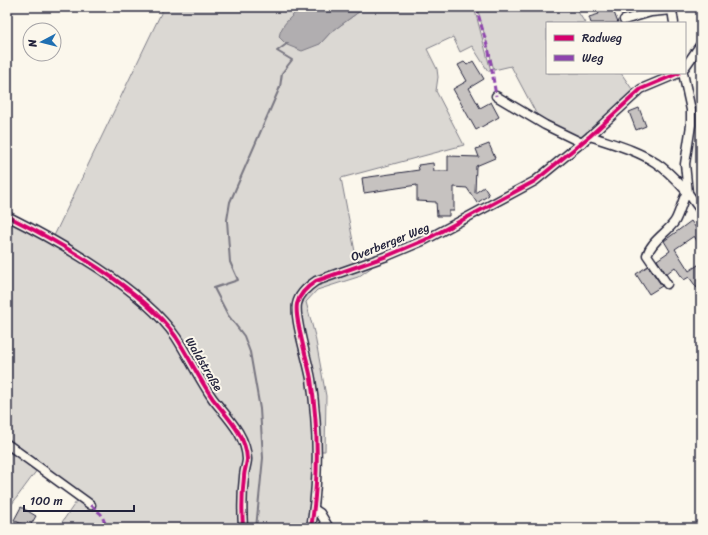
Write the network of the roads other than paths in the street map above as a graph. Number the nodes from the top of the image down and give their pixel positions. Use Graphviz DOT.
graph roads {
  1 [pos="624,20"];
  2 [pos="674,22"];
  3 [pos="701,44"];
  4 [pos="686,66"];
  5 [pos="677,74"];
  6 [pos="683,74"];
  7 [pos="496,96"];
  8 [pos="590,136"];
  9 [pos="582,143"];
  10 [pos="688,192"];
  11 [pos="701,211"];
  12 [pos="7,216"];
  13 [pos="668,284"];
  14 [pos="7,444"];
  15 [pos="91,505"];
  16 [pos="314,509"];
  17 [pos="242,528"];
  18 [pos="311,528"];
  19 [pos="329,528"];
  1 -- 2 [label="street"];
  3 -- 4 [label="street"];
  5 -- 8 [label="street, Overberger Weg"];
  6 -- 10 [label="street"];
  7 -- 9 [label="street"];
  8 -- 9 [label="street, Overberger Weg"];
  8 -- 10 [label="street"];
  9 -- 16 [label="street, Overberger Weg"];
  10 -- 11 [label="street"];
  10 -- 13 [label="street"];
  12 -- 17 [label="street, Waldstraße"];
  14 -- 15 [label="street"];
  16 -- 18 [label="street, Overberger Weg"];
  16 -- 19 [label="street"];
}
